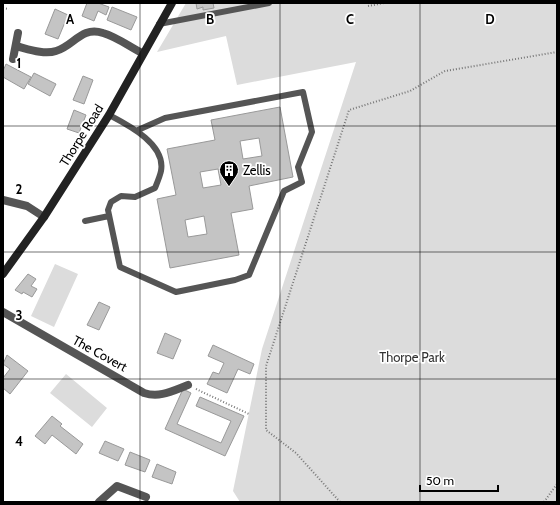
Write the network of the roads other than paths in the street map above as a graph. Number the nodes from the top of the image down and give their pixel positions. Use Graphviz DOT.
graph roads {
  1 [pos="172,3"];
  2 [pos="269,3"];
  3 [pos="159,24"];
  4 [pos="18,33"];
  5 [pos="16,46"];
  6 [pos="142,53"];
  7 [pos="13,59"];
  8 [pos="109,115"];
  9 [pos="138,130"];
  10 [pos="3,200"];
  11 [pos="109,216"];
  12 [pos="44,217"];
  13 [pos="85,221"];
  14 [pos="3,274"];
  15 [pos="3,312"];
  16 [pos="188,385"];
  17 [pos="146,497"];
  18 [pos="99,502"];
  1 -- 3 [label="street, Thorpe Road"];
  2 -- 3 [label="lane"];
  3 -- 6 [label="street, Thorpe Road"];
  4 -- 5 [label="street"];
  5 -- 6 [label="street"];
  5 -- 7 [label="street"];
  6 -- 8 [label="street, Thorpe Road"];
  8 -- 9 [label="lane"];
  8 -- 12 [label="street, Thorpe Road"];
  9 -- 11 [label="lane"];
  9 -- 11 [label="lane"];
  10 -- 12 [label="street"];
  11 -- 13 [label="lane"];
  12 -- 14 [label="street, Thorpe Road"];
  15 -- 16 [label="street, The Covert"];
  17 -- 18 [label="street"];
}
